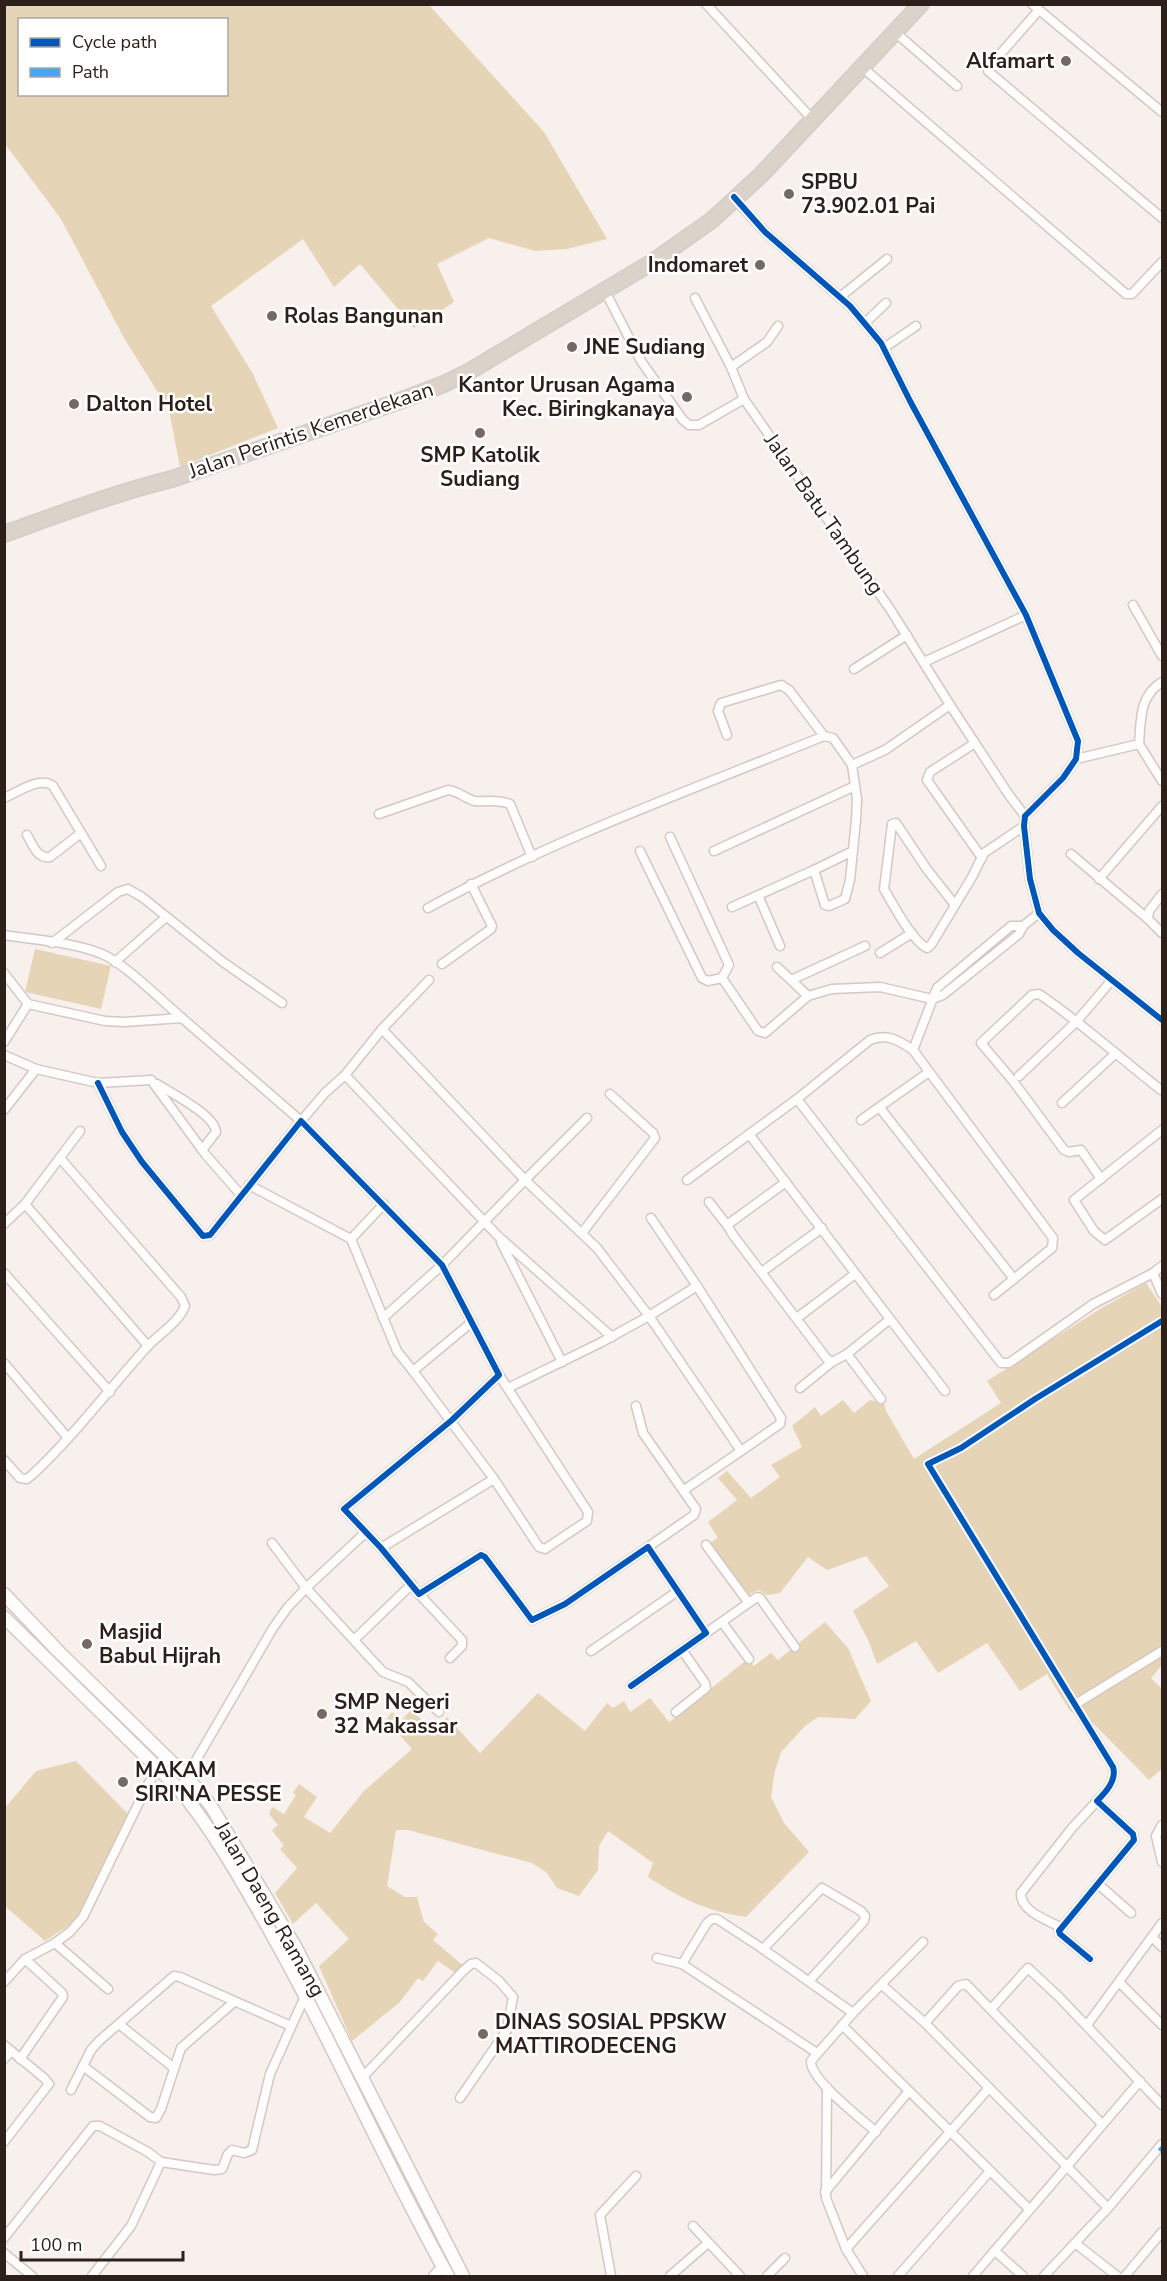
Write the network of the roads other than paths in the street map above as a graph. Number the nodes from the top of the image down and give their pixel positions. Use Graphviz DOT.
graph roads {
  1 [pos="706,4"];
  2 [pos="921,4"];
  3 [pos="1036,7"];
  4 [pos="895,32"];
  5 [pos="862,67"];
  6 [pos="957,86"];
  7 [pos="1162,112"];
  8 [pos="813,120"];
  9 [pos="734,197"];
  10 [pos="1162,218"];
  11 [pos="887,259"];
  12 [pos="1162,262"];
  13 [pos="605,291"];
  14 [pos="694,297"];
  15 [pos="840,297"];
  16 [pos="886,303"];
  17 [pos="865,323"];
  18 [pos="778,326"];
  19 [pos="916,326"];
  20 [pos="884,348"];
  21 [pos="731,368"];
  22 [pos="744,399"];
  23 [pos="4,534"];
  24 [pos="1133,605"];
  25 [pos="1026,615"];
  26 [pos="907,635"];
  27 [pos="1162,656"];
  28 [pos="924,662"];
  29 [pos="854,669"];
  30 [pos="1162,682"];
  31 [pos="950,705"];
  32 [pos="727,735"];
  33 [pos="824,736"];
  34 [pos="975,743"];
  35 [pos="1139,744"];
  36 [pos="1076,759"];
  37 [pos="852,765"];
  38 [pos="1162,781"];
  39 [pos="855,786"];
  40 [pos="4,798"];
  41 [pos="1162,806"];
  42 [pos="379,814"];
  43 [pos="1025,816"];
  44 [pos="1023,826"];
  45 [pos="81,833"];
  46 [pos="27,835"];
  47 [pos="670,837"];
  48 [pos="714,850"];
  49 [pos="640,851"];
  50 [pos="853,851"];
  51 [pos="1071,854"];
  52 [pos="532,857"];
  53 [pos="982,858"];
  54 [pos="101,866"];
  55 [pos="814,870"];
  56 [pos="1099,879"];
  57 [pos="471,884"];
  58 [pos="1162,894"];
  59 [pos="758,895"];
  60 [pos="955,905"];
  61 [pos="732,907"];
  62 [pos="428,908"];
  63 [pos="1039,912"];
  64 [pos="166,917"];
  65 [pos="1148,919"];
  66 [pos="912,933"];
  67 [pos="1162,933"];
  68 [pos="4,935"];
  69 [pos="52,943"];
  70 [pos="780,946"];
  71 [pos="866,946"];
  72 [pos="880,953"];
  73 [pos="115,962"];
  74 [pos="442,964"];
  75 [pos="777,967"];
  76 [pos="4,973"];
  77 [pos="722,978"];
  78 [pos="429,980"];
  79 [pos="791,980"];
  80 [pos="1112,981"];
  81 [pos="808,996"];
  82 [pos="932,999"];
  83 [pos="282,1003"];
  84 [pos="28,1004"];
  85 [pos="182,1018"];
  86 [pos="1162,1020"];
  87 [pos="1077,1021"];
  88 [pos="382,1029"];
  89 [pos="4,1042"];
  90 [pos="913,1050"];
  91 [pos="1114,1054"];
  92 [pos="4,1055"];
  93 [pos="36,1069"];
  94 [pos="929,1072"];
  95 [pos="345,1075"];
  96 [pos="1019,1076"];
  97 [pos="152,1080"];
  98 [pos="98,1083"];
  99 [pos="1161,1090"];
  100 [pos="610,1094"];
  101 [pos="797,1100"];
  102 [pos="1062,1103"];
  103 [pos="880,1108"];
  104 [pos="4,1110"];
  105 [pos="587,1118"];
  106 [pos="301,1120"];
  107 [pos="861,1120"];
  108 [pos="80,1131"];
  109 [pos="1162,1131"];
  110 [pos="749,1134"];
  111 [pos="202,1150"];
  112 [pos="60,1158"];
  113 [pos="1101,1179"];
  114 [pos="525,1180"];
  115 [pos="687,1180"];
  116 [pos="786,1182"];
  117 [pos="249,1185"];
  118 [pos="241,1195"];
  119 [pos="1162,1199"];
  120 [pos="709,1202"];
  121 [pos="25,1204"];
  122 [pos="384,1204"];
  123 [pos="651,1218"];
  124 [pos="485,1222"];
  125 [pos="4,1224"];
  126 [pos="727,1225"];
  127 [pos="822,1228"];
  128 [pos="582,1233"];
  129 [pos="498,1236"];
  130 [pos="351,1239"];
  131 [pos="442,1265"];
  132 [pos="1162,1266"];
  133 [pos="763,1271"];
  134 [pos="4,1273"];
  135 [pos="855,1274"];
  136 [pos="1153,1274"];
  137 [pos="1014,1279"];
  138 [pos="697,1286"];
  139 [pos="1162,1294"];
  140 [pos="994,1295"];
  141 [pos="649,1316"];
  142 [pos="383,1318"];
  143 [pos="797,1318"];
  144 [pos="889,1320"];
  145 [pos="1162,1321"];
  146 [pos="472,1322"];
  147 [pos="612,1337"];
  148 [pos="148,1346"];
  149 [pos="847,1354"];
  150 [pos="562,1362"];
  151 [pos="832,1362"];
  152 [pos="4,1363"];
  153 [pos="413,1371"];
  154 [pos="499,1375"];
  155 [pos="508,1388"];
  156 [pos="800,1388"];
  157 [pos="945,1391"];
  158 [pos="110,1392"];
  159 [pos="881,1399"];
  160 [pos="636,1406"];
  161 [pos="452,1420"];
  162 [pos="68,1438"];
  163 [pos="741,1451"];
  164 [pos="4,1460"];
  165 [pos="494,1479"];
  166 [pos="684,1491"];
  167 [pos="365,1533"];
  168 [pos="272,1543"];
  169 [pos="706,1545"];
  170 [pos="648,1547"];
  171 [pos="381,1548"];
  172 [pos="412,1584"];
  173 [pos="306,1588"];
  174 [pos="678,1591"];
  175 [pos="4,1594"];
  176 [pos="420,1594"];
  177 [pos="748,1602"];
  178 [pos="4,1617"];
  179 [pos="25,1617"];
  180 [pos="722,1622"];
  181 [pos="14,1627"];
  182 [pos="706,1633"];
  183 [pos="354,1640"];
  184 [pos="795,1647"];
  185 [pos="682,1650"];
  186 [pos="591,1651"];
  187 [pos="1162,1651"];
  188 [pos="450,1658"];
  189 [pos="748,1659"];
  190 [pos="631,1686"];
  191 [pos="1074,1705"];
  192 [pos="116,1708"];
  193 [pos="439,1712"];
  194 [pos="676,1712"];
  195 [pos="106,1718"];
  196 [pos="165,1756"];
  197 [pos="157,1768"];
  198 [pos="187,1777"];
  199 [pos="179,1789"];
  200 [pos="1097,1801"];
  201 [pos="1162,1825"];
  202 [pos="1162,1862"];
  203 [pos="1098,1884"];
  204 [pos="269,1902"];
  205 [pos="258,1909"];
  206 [pos="1131,1913"];
  207 [pos="1162,1923"];
  208 [pos="1060,1927"];
  209 [pos="1152,1937"];
  210 [pos="923,1942"];
  211 [pos="55,1943"];
  212 [pos="1162,1947"];
  213 [pos="763,1949"];
  214 [pos="657,1958"];
  215 [pos="26,1959"];
  216 [pos="1090,1959"];
  217 [pos="682,1964"];
  218 [pos="808,1981"];
  219 [pos="4,1982"];
  220 [pos="1119,1982"];
  221 [pos="882,1985"];
  222 [pos="316,1987"];
  223 [pos="108,1989"];
  224 [pos="306,1995"];
  225 [pos="234,2002"];
  226 [pos="992,2008"];
  227 [pos="853,2013"];
  228 [pos="925,2023"];
  229 [pos="120,2025"];
  230 [pos="842,2025"];
  231 [pos="1087,2025"];
  232 [pos="1162,2025"];
  233 [pos="291,2026"];
  234 [pos="8,2048"];
  235 [pos="817,2053"];
  236 [pos="4,2059"];
  237 [pos="20,2059"];
  238 [pos="82,2066"];
  239 [pos="174,2068"];
  240 [pos="362,2078"];
  241 [pos="1140,2081"];
  242 [pos="827,2087"];
  243 [pos="989,2088"];
  244 [pos="71,2090"];
  245 [pos="909,2091"];
  246 [pos="460,2098"];
  247 [pos="1162,2105"];
  248 [pos="1102,2124"];
  249 [pos="950,2131"];
  250 [pos="876,2132"];
  251 [pos="4,2142"];
  252 [pos="1161,2147"];
  253 [pos="161,2162"];
  254 [pos="404,2163"];
  255 [pos="1066,2167"];
  256 [pos="392,2169"];
  257 [pos="990,2171"];
  258 [pos="636,2176"];
  259 [pos="825,2192"];
  260 [pos="1108,2208"];
  261 [pos="1029,2210"];
  262 [pos="693,2226"];
  263 [pos="1162,2232"];
  264 [pos="4,2238"];
  265 [pos="708,2243"];
  266 [pos="1075,2243"];
  267 [pos="846,2249"];
  268 [pos="995,2252"];
  269 [pos="4,2253"];
  270 [pos="785,2258"];
  271 [pos="445,2271"];
  272 [pos="32,2277"];
  273 [pos="92,2277"];
  274 [pos="433,2277"];
  275 [pos="464,2277"];
  276 [pos="611,2277"];
  277 [pos="670,2277"];
  278 [pos="740,2277"];
  279 [pos="767,2277"];
  280 [pos="863,2277"];
  281 [pos="898,2277"];
  282 [pos="973,2277"];
  283 [pos="1023,2277"];
  284 [pos="1044,2277"];
  285 [pos="1117,2277"];
  286 [pos="1125,2277"];
  1 -- 8 [label="street"];
  2 -- 4 [label="highway, Jalan Perintis Kemerdekaan"];
  3 -- 7 [label="street"];
  3 -- 10 [label="street"];
  4 -- 5 [label="highway, Jalan Perintis Kemerdekaan"];
  4 -- 6 [label="street"];
  5 -- 8 [label="highway, Jalan Perintis Kemerdekaan"];
  5 -- 12 [label="street"];
  8 -- 9 [label="highway, Jalan Perintis Kemerdekaan"];
  9 -- 13 [label="highway, Jalan Perintis Kemerdekaan"];
  9 -- 15 [label="street"];
  11 -- 15 [label="street"];
  13 -- 22 [label="street"];
  13 -- 23 [label="highway, Jalan Perintis Kemerdekaan"];
  14 -- 21 [label="street, Jalan Batu Tambung"];
  15 -- 17 [label="street"];
  16 -- 17 [label="street"];
  17 -- 20 [label="street"];
  18 -- 21 [label="street"];
  19 -- 20 [label="street"];
  20 -- 25 [label="street"];
  21 -- 22 [label="street, Jalan Batu Tambung"];
  22 -- 26 [label="street, Jalan Batu Tambung"];
  24 -- 27 [label="street"];
  25 -- 28 [label="street"];
  25 -- 36 [label="street"];
  26 -- 28 [label="street, Jalan Batu Tambung"];
  26 -- 29 [label="street"];
  28 -- 31 [label="street, Jalan Batu Tambung"];
  30 -- 35 [label="street"];
  31 -- 34 [label="street, Jalan Batu Tambung"];
  31 -- 37 [label="street"];
  32 -- 33 [label="street"];
  33 -- 37 [label="street"];
  33 -- 52 [label="street"];
  34 -- 43 [label="street, Jalan Batu Tambung"];
  34 -- 53 [label="street"];
  35 -- 36 [label="street"];
  35 -- 38 [label="street"];
  36 -- 43 [label="street"];
  37 -- 39 [label="street"];
  39 -- 48 [label="street"];
  39 -- 50 [label="street"];
  40 -- 45 [label="street"];
  41 -- 56 [label="street"];
  42 -- 52 [label="street"];
  43 -- 44 [label="street"];
  44 -- 53 [label="street"];
  44 -- 63 [label="street"];
  45 -- 46 [label="street"];
  45 -- 54 [label="street"];
  47 -- 77 [label="street"];
  49 -- 77 [label="street"];
  50 -- 55 [label="street"];
  50 -- 55 [label="street"];
  51 -- 56 [label="street"];
  52 -- 57 [label="street"];
  53 -- 60 [label="street"];
  55 -- 59 [label="street"];
  56 -- 65 [label="street"];
  57 -- 62 [label="street"];
  57 -- 74 [label="street"];
  58 -- 65 [label="street"];
  59 -- 61 [label="street"];
  59 -- 70 [label="street"];
  60 -- 66 [label="street"];
  60 -- 66 [label="street"];
  63 -- 80 [label="street"];
  63 -- 82 [label="street"];
  64 -- 69 [label="street"];
  64 -- 73 [label="street"];
  64 -- 83 [label="street"];
  65 -- 67 [label="street"];
  66 -- 72 [label="street"];
  68 -- 69 [label="street"];
  69 -- 73 [label="street"];
  71 -- 79 [label="street"];
  73 -- 85 [label="street"];
  75 -- 79 [label="street"];
  76 -- 84 [label="street"];
  77 -- 81 [label="street"];
  78 -- 88 [label="street"];
  79 -- 81 [label="street"];
  80 -- 86 [label="street"];
  80 -- 87 [label="street"];
  81 -- 82 [label="street"];
  82 -- 90 [label="street"];
  84 -- 85 [label="street"];
  84 -- 89 [label="street"];
  85 -- 106 [label="street"];
  87 -- 91 [label="street"];
  87 -- 96 [label="street"];
  87 -- 113 [label="street"];
  88 -- 95 [label="street"];
  88 -- 114 [label="street"];
  90 -- 94 [label="street"];
  90 -- 101 [label="street"];
  91 -- 99 [label="street"];
  91 -- 102 [label="street"];
  92 -- 93 [label="street"];
  93 -- 98 [label="street"];
  93 -- 104 [label="street"];
  94 -- 103 [label="street"];
  94 -- 137 [label="street"];
  95 -- 106 [label="street"];
  95 -- 124 [label="street"];
  97 -- 98 [label="street"];
  97 -- 111 [label="street"];
  97 -- 111 [label="street"];
  98 -- 118 [label="street"];
  100 -- 128 [label="street"];
  101 -- 110 [label="street"];
  101 -- 136 [label="street"];
  103 -- 107 [label="street"];
  103 -- 137 [label="street"];
  105 -- 114 [label="street"];
  106 -- 117 [label="street"];
  106 -- 122 [label="street"];
  108 -- 112 [label="street"];
  109 -- 113 [label="street"];
  110 -- 115 [label="street"];
  110 -- 116 [label="street"];
  111 -- 118 [label="street"];
  112 -- 121 [label="street"];
  112 -- 148 [label="street"];
  113 -- 119 [label="street"];
  114 -- 124 [label="street"];
  114 -- 128 [label="street"];
  116 -- 126 [label="street"];
  116 -- 127 [label="street"];
  117 -- 118 [label="street"];
  117 -- 130 [label="street"];
  120 -- 126 [label="street"];
  121 -- 125 [label="street"];
  121 -- 148 [label="street"];
  122 -- 130 [label="street"];
  122 -- 131 [label="street"];
  123 -- 138 [label="street"];
  124 -- 129 [label="street"];
  124 -- 131 [label="street"];
  126 -- 133 [label="street"];
  127 -- 133 [label="street"];
  127 -- 135 [label="street"];
  128 -- 141 [label="street"];
  129 -- 147 [label="street"];
  129 -- 150 [label="street"];
  130 -- 142 [label="street"];
  131 -- 142 [label="street"];
  131 -- 146 [label="street"];
  132 -- 136 [label="street"];
  133 -- 143 [label="street"];
  134 -- 158 [label="street"];
  135 -- 143 [label="street"];
  135 -- 144 [label="street"];
  136 -- 139 [label="street"];
  137 -- 140 [label="street"];
  138 -- 141 [label="street"];
  138 -- 163 [label="street"];
  141 -- 147 [label="street"];
  141 -- 163 [label="street"];
  142 -- 153 [label="street"];
  143 -- 151 [label="street"];
  144 -- 149 [label="street"];
  144 -- 157 [label="street"];
  145 -- 191 [label="street"];
  146 -- 153 [label="street"];
  146 -- 154 [label="street"];
  147 -- 150 [label="street"];
  148 -- 158 [label="street"];
  149 -- 151 [label="street"];
  149 -- 159 [label="street"];
  150 -- 155 [label="street"];
  151 -- 156 [label="street"];
  152 -- 162 [label="street"];
  153 -- 161 [label="street"];
  154 -- 155 [label="street"];
  154 -- 161 [label="street"];
  155 -- 165 [label="street"];
  158 -- 162 [label="street"];
  160 -- 166 [label="street"];
  161 -- 165 [label="street"];
  161 -- 167 [label="street"];
  162 -- 164 [label="street"];
  163 -- 166 [label="street"];
  165 -- 171 [label="street"];
  166 -- 170 [label="street"];
  167 -- 171 [label="street"];
  167 -- 173 [label="street"];
  168 -- 173 [label="street"];
  169 -- 177 [label="street"];
  170 -- 174 [label="street"];
  170 -- 176 [label="street"];
  171 -- 172 [label="street"];
  172 -- 176 [label="street"];
  172 -- 183 [label="street"];
  173 -- 183 [label="street"];
  173 -- 198 [label="street"];
  174 -- 182 [label="street"];
  174 -- 186 [label="street"];
  175 -- 179 [label="main road, Jalan Daeng Ramang"];
  176 -- 188 [label="street"];
  177 -- 180 [label="street"];
  177 -- 184 [label="street"];
  178 -- 181 [label="main road, Jalan Daeng Ramang"];
  179 -- 181 [label="street"];
  179 -- 192 [label="main road, Jalan Daeng Ramang"];
  180 -- 182 [label="street"];
  180 -- 189 [label="street"];
  181 -- 195 [label="main road, Jalan Daeng Ramang"];
  182 -- 185 [label="street"];
  183 -- 193 [label="street"];
  185 -- 190 [label="street"];
  185 -- 194 [label="street"];
  187 -- 191 [label="street"];
  191 -- 200 [label="street"];
  192 -- 195 [label="main road"];
  192 -- 196 [label="main road, Jalan Daeng Ramang"];
  195 -- 197 [label="main road, Jalan Daeng Ramang"];
  196 -- 197 [label="street"];
  196 -- 198 [label="main road, Jalan Daeng Ramang"];
  197 -- 199 [label="main road, Jalan Daeng Ramang"];
  197 -- 211 [label="street"];
  198 -- 199 [label="street"];
  198 -- 204 [label="main road, Jalan Daeng Ramang"];
  199 -- 205 [label="main road, Jalan Daeng Ramang"];
  200 -- 203 [label="street"];
  200 -- 208 [label="street"];
  201 -- 202 [label="street"];
  203 -- 206 [label="street"];
  203 -- 208 [label="street"];
  204 -- 205 [label="main road"];
  204 -- 222 [label="main road, Jalan Daeng Ramang"];
  205 -- 224 [label="main road, Jalan Daeng Ramang"];
  207 -- 209 [label="street"];
  208 -- 216 [label="street"];
  209 -- 212 [label="street"];
  209 -- 220 [label="street"];
  210 -- 221 [label="street"];
  211 -- 215 [label="street"];
  211 -- 223 [label="street"];
  213 -- 217 [label="street"];
  213 -- 218 [label="street"];
  213 -- 218 [label="street"];
  214 -- 217 [label="street"];
  215 -- 219 [label="street"];
  215 -- 237 [label="street"];
  217 -- 235 [label="street"];
  218 -- 227 [label="street"];
  220 -- 231 [label="street"];
  220 -- 232 [label="street"];
  221 -- 227 [label="street"];
  221 -- 228 [label="street"];
  222 -- 224 [label="street"];
  222 -- 240 [label="main road, Jalan Daeng Ramang"];
  224 -- 233 [label="street"];
  224 -- 256 [label="main road, Jalan Daeng Ramang"];
  225 -- 229 [label="street"];
  225 -- 233 [label="street"];
  225 -- 239 [label="street"];
  226 -- 228 [label="street"];
  226 -- 231 [label="street"];
  226 -- 248 [label="street"];
  227 -- 230 [label="street"];
  228 -- 243 [label="street"];
  229 -- 238 [label="street"];
  229 -- 239 [label="street"];
  230 -- 235 [label="street"];
  230 -- 245 [label="street"];
  231 -- 241 [label="street"];
  233 -- 253 [label="street"];
  234 -- 236 [label="street"];
  234 -- 237 [label="street"];
  235 -- 242 [label="street"];
  237 -- 251 [label="street"];
  238 -- 239 [label="street"];
  238 -- 244 [label="street"];
  240 -- 246 [label="street"];
  240 -- 254 [label="main road, Jalan Daeng Ramang"];
  241 -- 247 [label="street"];
  241 -- 248 [label="street"];
  242 -- 250 [label="street"];
  242 -- 259 [label="street"];
  243 -- 249 [label="street"];
  243 -- 255 [label="street"];
  245 -- 249 [label="street"];
  245 -- 250 [label="street"];
  248 -- 255 [label="street"];
  249 -- 257 [label="street"];
  249 -- 267 [label="street"];
  250 -- 259 [label="street"];
  252 -- 260 [label="street"];
  253 -- 264 [label="street"];
  253 -- 273 [label="street"];
  254 -- 256 [label="main road"];
  254 -- 275 [label="main road, Jalan Daeng Ramang"];
  255 -- 260 [label="street"];
  255 -- 261 [label="street"];
  256 -- 271 [label="main road, Jalan Daeng Ramang"];
  257 -- 261 [label="street"];
  257 -- 281 [label="street"];
  258 -- 276 [label="street"];
  259 -- 267 [label="street"];
  260 -- 266 [label="street"];
  261 -- 268 [label="street"];
  262 -- 265 [label="street"];
  263 -- 286 [label="street"];
  265 -- 277 [label="street"];
  265 -- 278 [label="street"];
  266 -- 284 [label="street"];
  266 -- 285 [label="street"];
  267 -- 280 [label="street"];
  268 -- 282 [label="street"];
  268 -- 283 [label="street"];
  269 -- 272 [label="street"];
  270 -- 279 [label="street"];
  271 -- 274 [label="street"];
}
